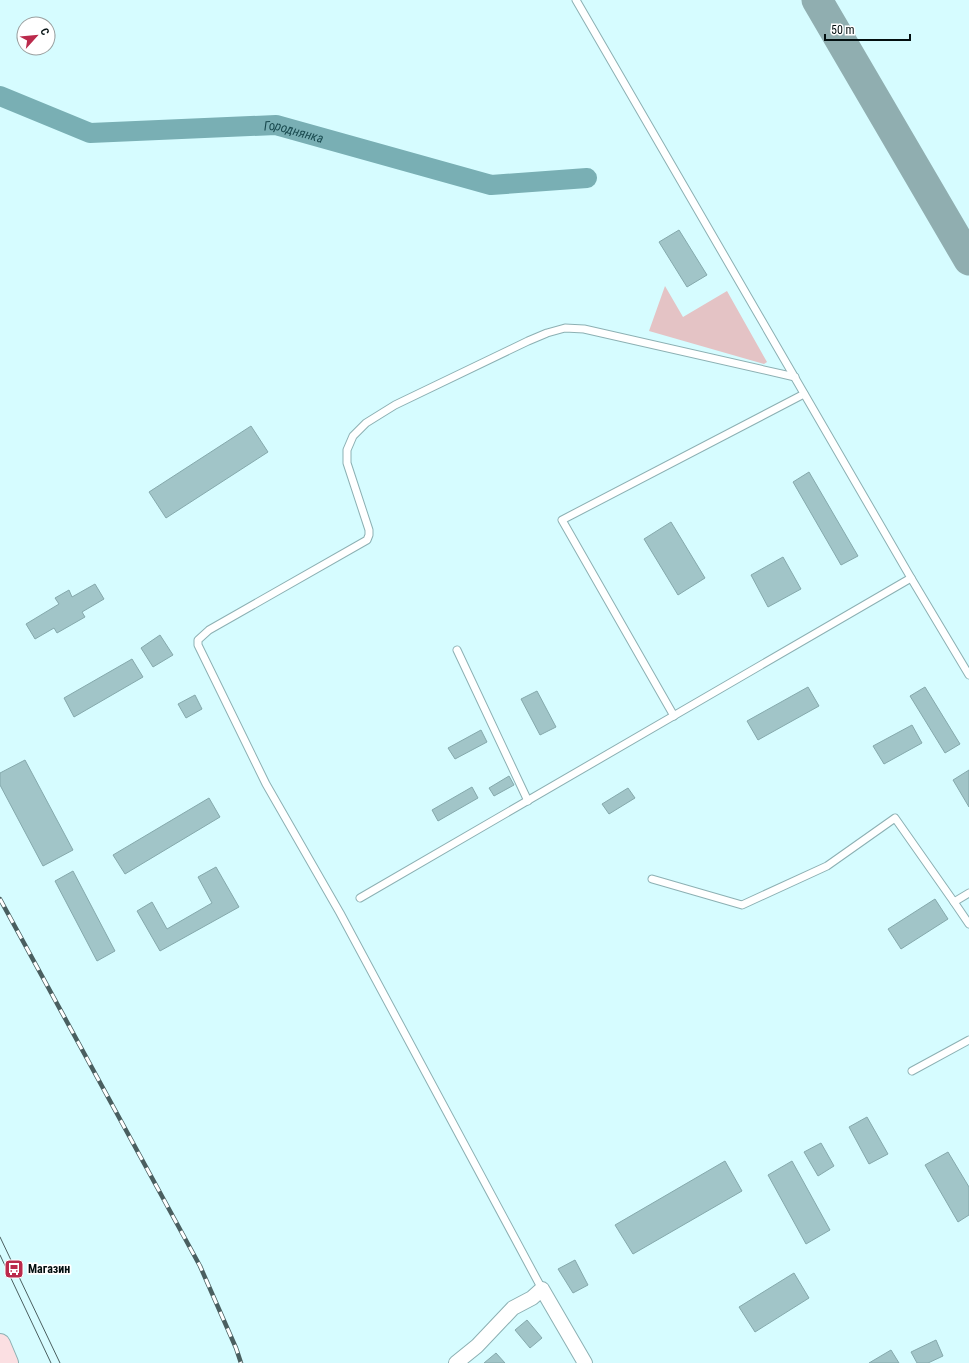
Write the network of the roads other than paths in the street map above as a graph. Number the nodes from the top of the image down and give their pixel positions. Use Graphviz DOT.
graph roads {
  1 [pos="576,0"];
  2 [pos="795,377"];
  3 [pos="804,394"];
  4 [pos="911,578"];
  5 [pos="457,650"];
  6 [pos="969,675"];
  7 [pos="674,716"];
  8 [pos="528,800"];
  9 [pos="652,879"];
  10 [pos="969,893"];
  11 [pos="360,898"];
  12 [pos="954,902"];
  13 [pos="969,924"];
  14 [pos="969,1040"];
  15 [pos="912,1071"];
  16 [pos="542,1289"];
  17 [pos="456,1363"];
  18 [pos="585,1363"];
  1 -- 2 [label="lane"];
  2 -- 3 [label="lane"];
  2 -- 16 [label="lane"];
  3 -- 4 [label="lane"];
  3 -- 7 [label="lane"];
  4 -- 6 [label="lane"];
  4 -- 7 [label="lane"];
  5 -- 8 [label="lane"];
  7 -- 8 [label="lane"];
  8 -- 11 [label="lane"];
  9 -- 12 [label="lane"];
  10 -- 12 [label="lane"];
  12 -- 13 [label="lane"];
  14 -- 15 [label="lane"];
  16 -- 17 [label="street"];
  16 -- 18 [label="street"];
}
